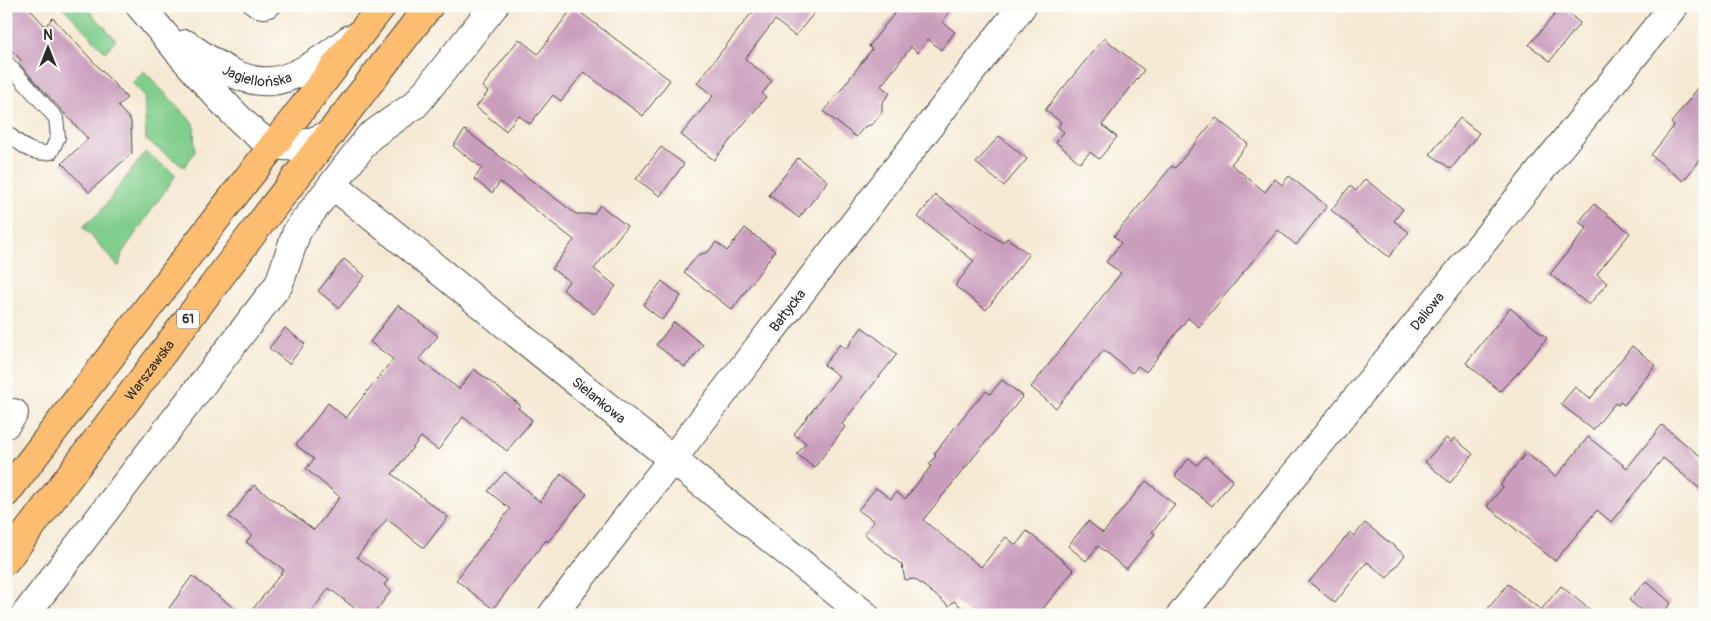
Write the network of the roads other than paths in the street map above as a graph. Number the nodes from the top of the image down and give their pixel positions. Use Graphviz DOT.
graph roads {
  1 [pos="251,6"];
  2 [pos="275,6"];
  3 [pos="382,6"];
  4 [pos="429,6"];
  5 [pos="474,6"];
  6 [pos="494,6"];
  7 [pos="1022,6"];
  8 [pos="1674,6"];
  9 [pos="145,12"];
  10 [pos="365,28"];
  11 [pos="6,62"];
  12 [pos="444,71"];
  13 [pos="6,132"];
  14 [pos="330,134"];
  15 [pos="274,146"];
  16 [pos="333,185"];
  17 [pos="672,459"];
  18 [pos="6,493"];
  19 [pos="6,560"];
  20 [pos="25,615"];
  21 [pos="552,615"];
  22 [pos="865,615"];
  23 [pos="1181,615"];
  1 -- 2 [label="lane"];
  3 -- 10 [label="main road"];
  4 -- 14 [label="main road, Warszawska / 61"];
  5 -- 12 [label="street"];
  6 -- 12 [label="street"];
  7 -- 17 [label="street, Bałtycka"];
  8 -- 23 [label="street, Daliowa"];
  9 -- 10 [label="street, Jagiellońska"];
  9 -- 15 [label="street, Jagiellońska"];
  10 -- 15 [label="main road"];
  11 -- 13 [label="lane"];
  12 -- 16 [label="street"];
  14 -- 15 [label="street"];
  14 -- 19 [label="main road, Warszawska / 61"];
  15 -- 18 [label="main road"];
  16 -- 17 [label="street, Sielankowa"];
  16 -- 20 [label="street"];
  17 -- 21 [label="street, Bałtycka"];
  17 -- 22 [label="street, Sielankowa"];
}
